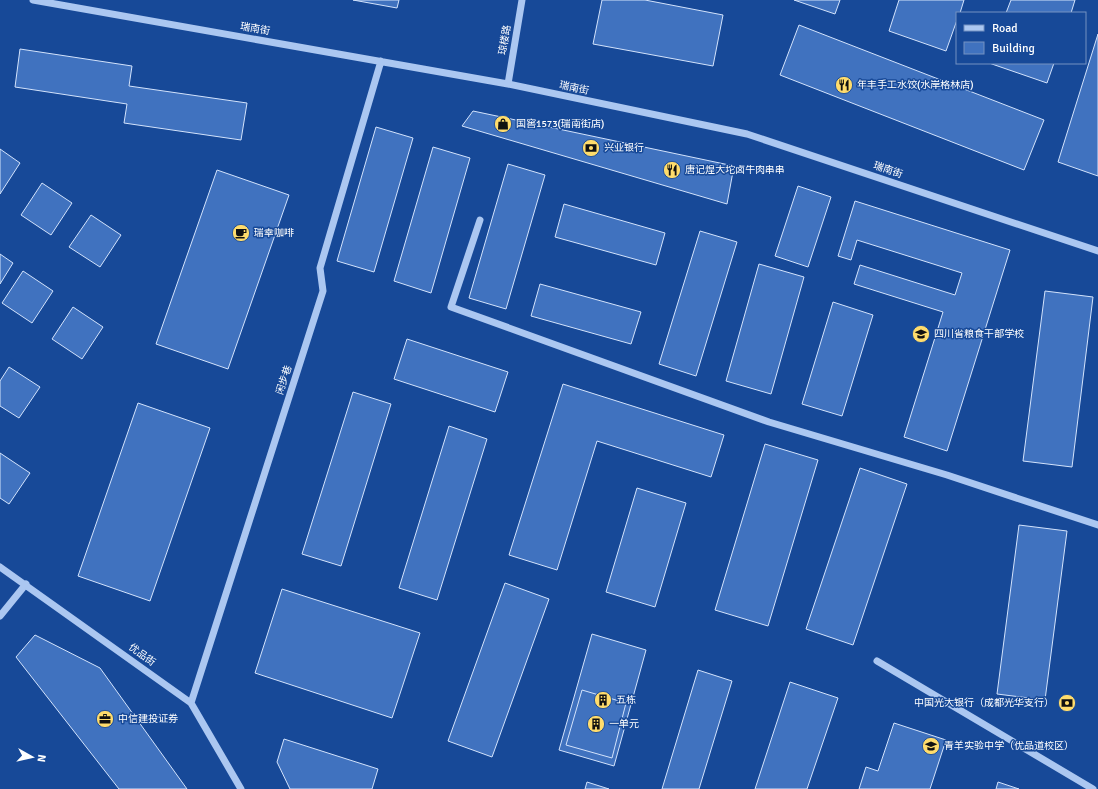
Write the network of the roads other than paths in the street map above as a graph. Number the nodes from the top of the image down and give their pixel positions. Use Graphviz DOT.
graph roads {
  1 [pos="33,0"];
  2 [pos="522,0"];
  3 [pos="381,61"];
  4 [pos="508,84"];
  5 [pos="480,220"];
  6 [pos="1098,251"];
  7 [pos="1098,525"];
  8 [pos="0,567"];
  9 [pos="26,584"];
  10 [pos="0,616"];
  11 [pos="877,661"];
  12 [pos="191,703"];
  13 [pos="241,789"];
  14 [pos="1093,789"];
  1 -- 3 [label="street, 瑞南街"];
  2 -- 4 [label="street, 琼楼路"];
  3 -- 4 [label="street, 瑞南街"];
  3 -- 12 [label="street, 闲步巷"];
  4 -- 6 [label="street, 瑞南街"];
  5 -- 7 [label="street"];
  8 -- 9 [label="street, 优品街"];
  9 -- 10 [label="street"];
  9 -- 12 [label="street, 优品街"];
  11 -- 14 [label="street"];
  12 -- 13 [label="street, 优品街"];
}
